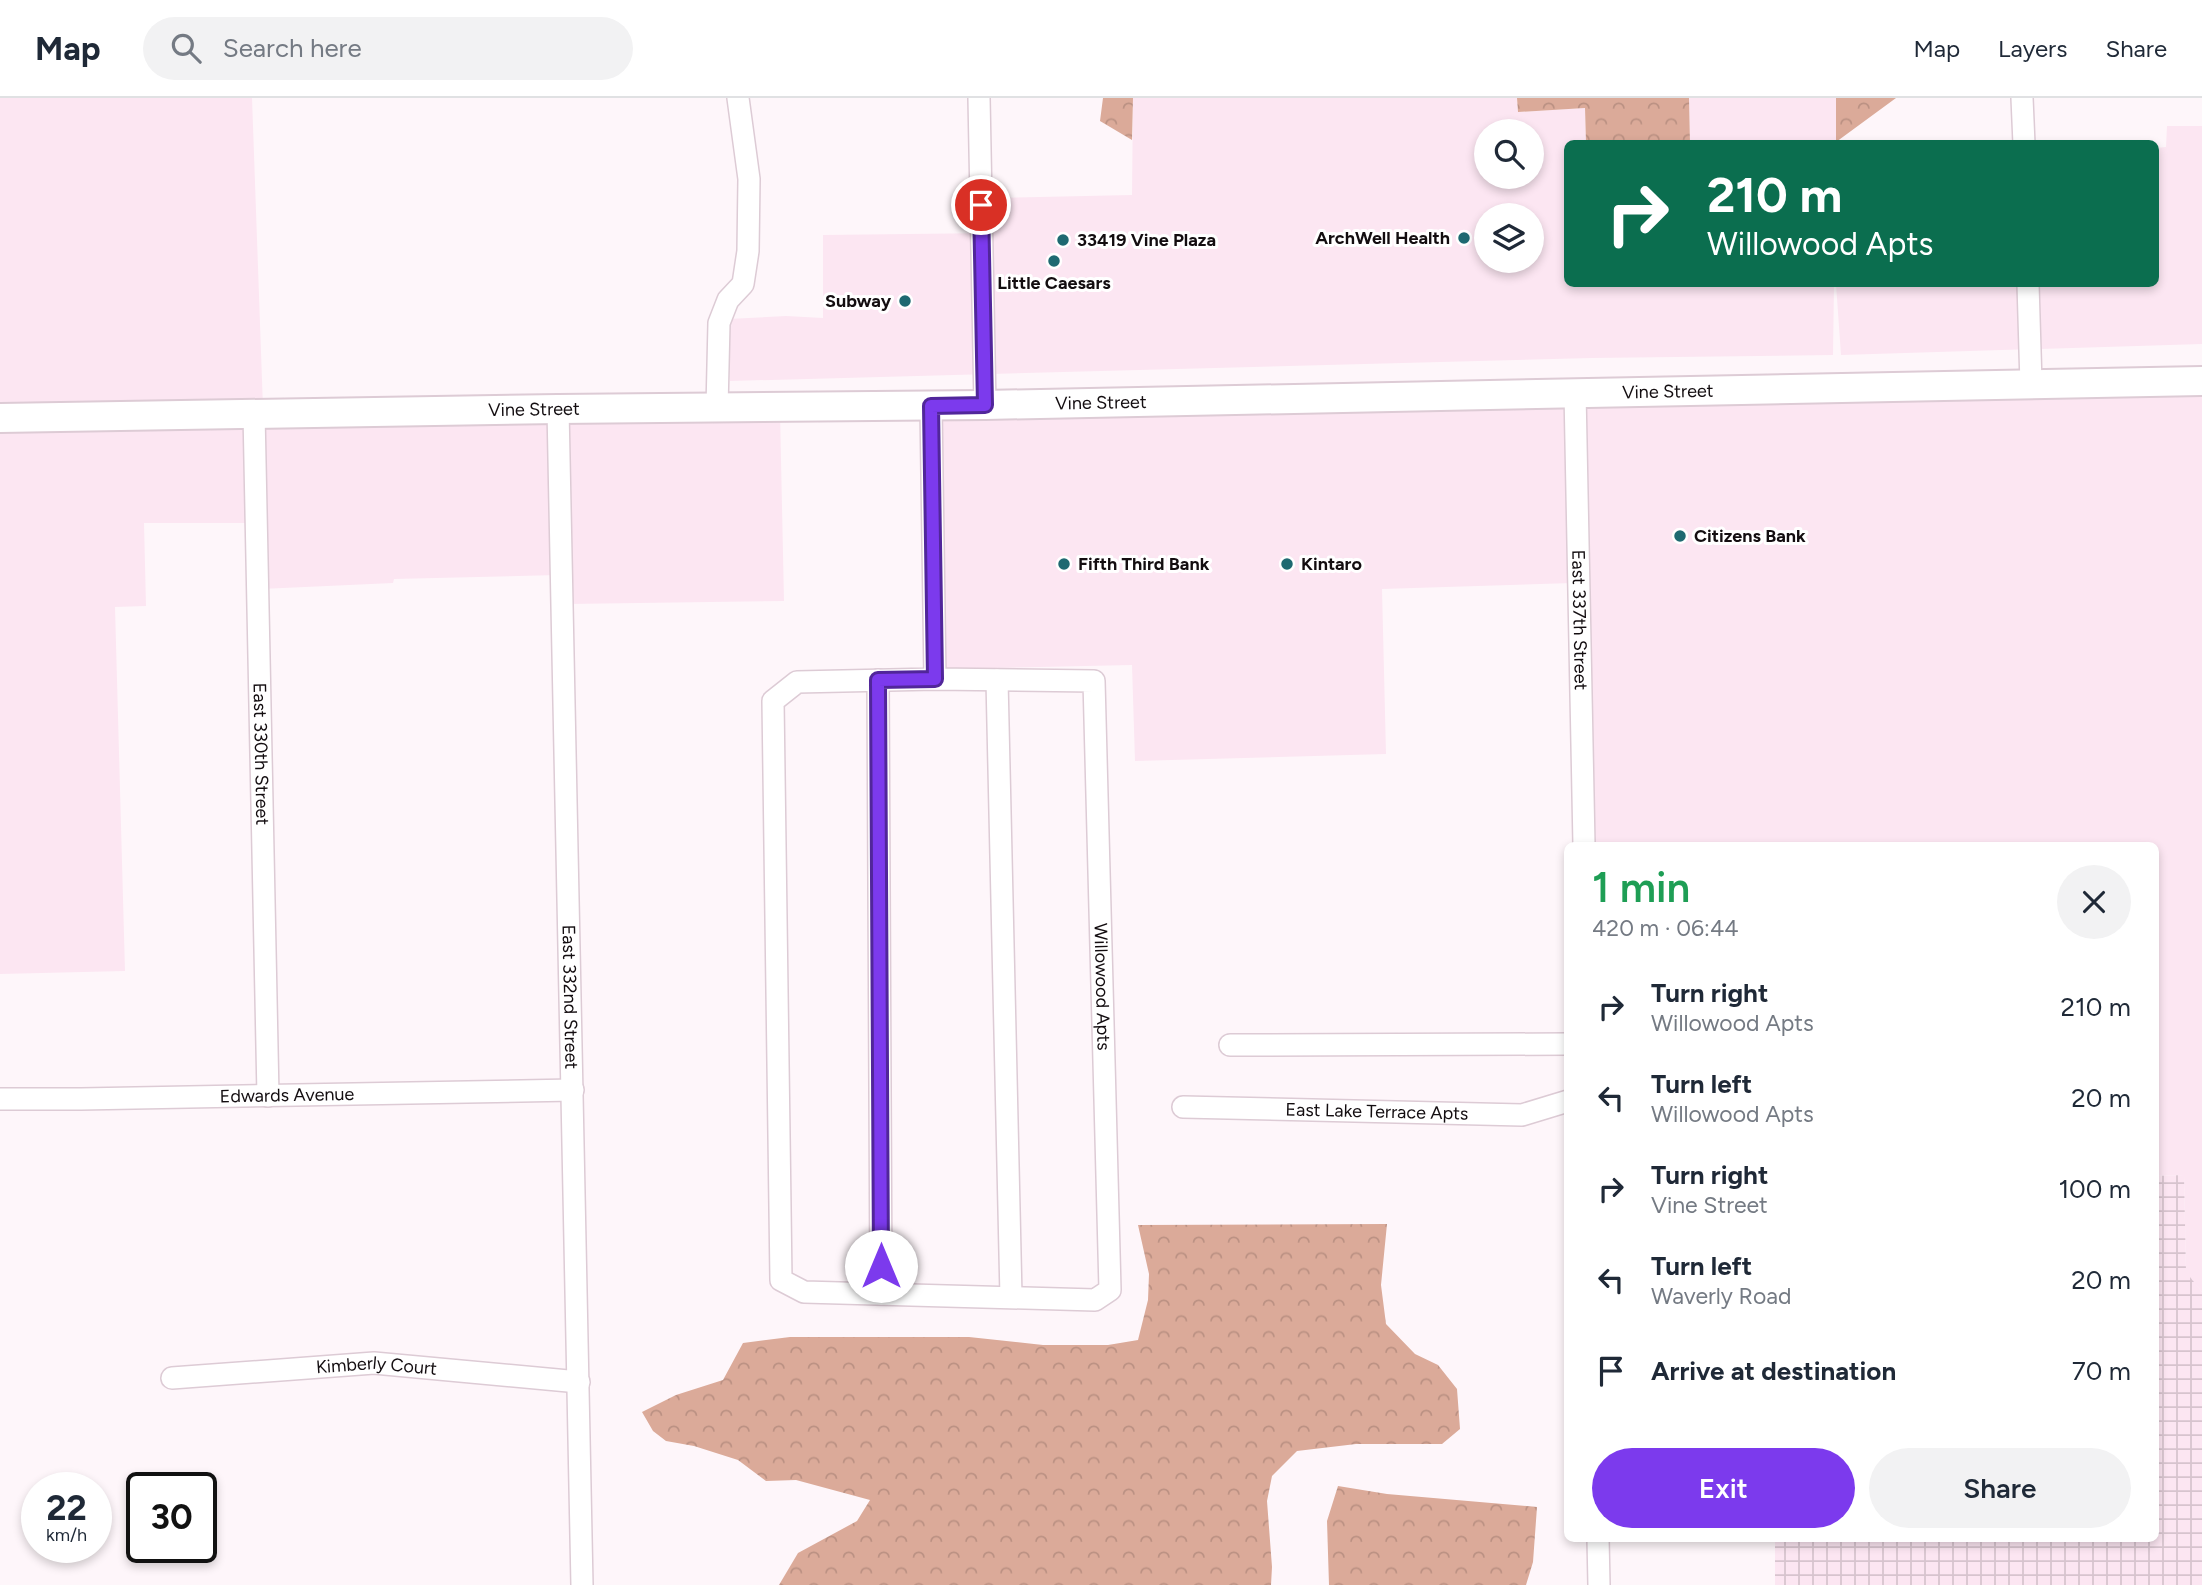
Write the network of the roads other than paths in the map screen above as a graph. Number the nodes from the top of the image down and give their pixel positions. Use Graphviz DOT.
graph roads {
  1 [pos="738,98"];
  2 [pos="979,98"];
  3 [pos="2022,98"];
  4 [pos="2024,140"];
  5 [pos="2028,287"];
  6 [pos="2202,381"];
  7 [pos="2031,384"];
  8 [pos="1575,392"];
  9 [pos="985,405"];
  10 [pos="931,406"];
  11 [pos="717,408"];
  12 [pos="558,409"];
  13 [pos="254,413"];
  14 [pos="0,418"];
  15 [pos="935,679"];
  16 [pos="878,680"];
  17 [pos="997,680"];
  18 [pos="1584,842"];
  19 [pos="1564,1044"];
  20 [pos="1230,1045"];
  21 [pos="573,1090"];
  22 [pos="268,1096"];
  23 [pos="0,1099"];
  24 [pos="1564,1102"];
  25 [pos="1183,1107"];
  26 [pos="881,1294"];
  27 [pos="1011,1297"];
  28 [pos="172,1378"];
  29 [pos="579,1382"];
  30 [pos="1598,1542"];
  31 [pos="582,1585"];
  32 [pos="1599,1585"];
  1 -- 11 [label="street"];
  2 -- 9 [label="street"];
  3 -- 4 [label="street"];
  5 -- 7 [label="street"];
  6 -- 7 [label="main road, Vine Street"];
  7 -- 8 [label="main road, Vine Street"];
  8 -- 9 [label="main road, Vine Street"];
  8 -- 18 [label="street, East 337th Street"];
  9 -- 10 [label="main road, Vine Street"];
  10 -- 11 [label="main road, Vine Street"];
  10 -- 15 [label="street"];
  11 -- 12 [label="main road, Vine Street"];
  12 -- 13 [label="main road, Vine Street"];
  12 -- 21 [label="street, East 332nd Street"];
  13 -- 14 [label="main road, Vine Street"];
  13 -- 22 [label="street, East 330th Street"];
  15 -- 16 [label="street, Willowood Apts"];
  15 -- 17 [label="street, Willowood Apts"];
  16 -- 26 [label="street"];
  16 -- 26 [label="street, Willowood Apts"];
  17 -- 27 [label="street"];
  17 -- 27 [label="street, Willowood Apts"];
  19 -- 20 [label="street"];
  21 -- 22 [label="street, Edwards Avenue"];
  21 -- 29 [label="street, East 332nd Street"];
  22 -- 23 [label="street, Edwards Avenue"];
  24 -- 25 [label="street, East Lake Terrace Apts"];
  26 -- 27 [label="street, Willowood Apts"];
  28 -- 29 [label="street, Kimberly Court"];
  29 -- 31 [label="street, East 332nd Street"];
  30 -- 32 [label="street"];
}
